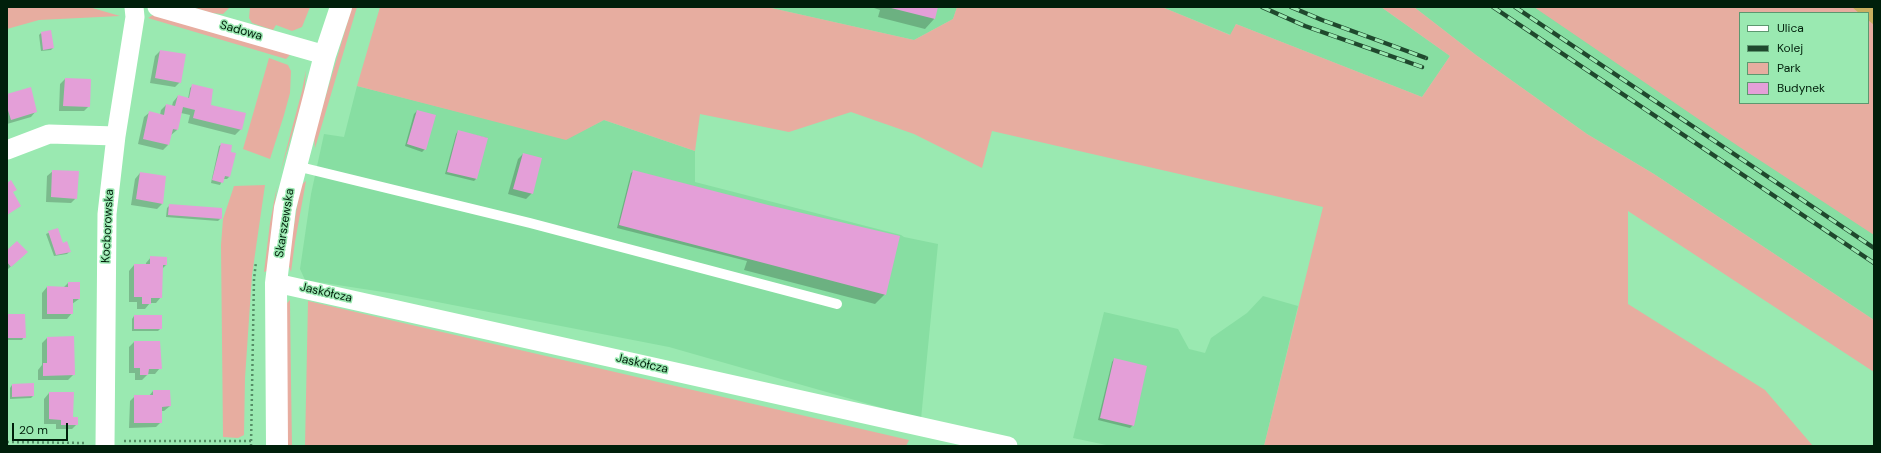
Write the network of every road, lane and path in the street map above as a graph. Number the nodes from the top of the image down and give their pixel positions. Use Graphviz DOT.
graph roads {
  1 [pos="134,7"];
  2 [pos="157,7"];
  3 [pos="341,7"];
  4 [pos="326,55"];
  5 [pos="116,136"];
  6 [pos="7,150"];
  7 [pos="296,166"];
  8 [pos="276,283"];
  9 [pos="837,304"];
  10 [pos="252,441"];
  11 [pos="7,442"];
  12 [pos="106,443"];
  13 [pos="277,446"];
  14 [pos="1008,446"];
  1 -- 5 [label="street, Kocborowska"];
  2 -- 4 [label="street, Sadowa"];
  3 -- 4 [label="main road, Skarszewska"];
  4 -- 7 [label="main road, Skarszewska"];
  5 -- 6 [label="street"];
  5 -- 12 [label="street, Kocborowska"];
  7 -- 8 [label="main road, Skarszewska"];
  7 -- 9 [label="lane"];
  8 -- 13 [label="main road, Skarszewska"];
  8 -- 14 [label="street, Jaskółcza"];
  10 -- 12 [label="path"];
  11 -- 12 [label="path"];
}
